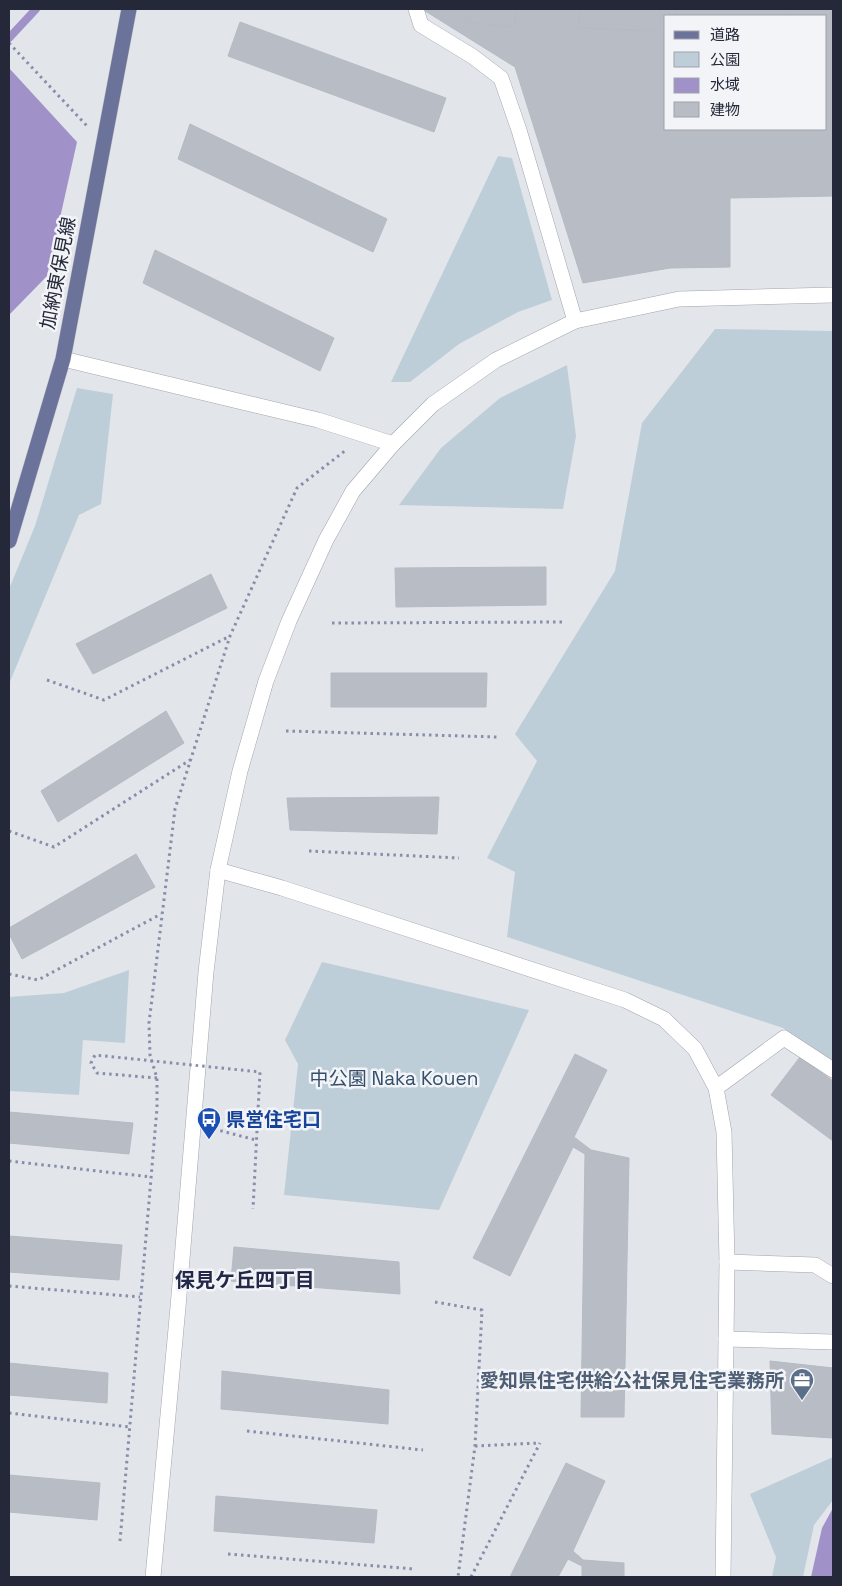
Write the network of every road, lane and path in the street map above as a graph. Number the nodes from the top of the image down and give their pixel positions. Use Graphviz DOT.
graph roads {
  1 [pos="129,9"];
  2 [pos="416,9"];
  3 [pos="9,43"];
  4 [pos="104,138"];
  5 [pos="833,295"];
  6 [pos="575,321"];
  7 [pos="62,359"];
  8 [pos="392,444"];
  9 [pos="347,449"];
  10 [pos="9,541"];
  11 [pos="564,622"];
  12 [pos="332,623"];
  13 [pos="230,636"];
  14 [pos="47,680"];
  15 [pos="286,731"];
  16 [pos="498,737"];
  17 [pos="191,760"];
  18 [pos="9,831"];
  19 [pos="309,851"];
  20 [pos="459,858"];
  21 [pos="218,870"];
  22 [pos="161,914"];
  23 [pos="9,974"];
  24 [pos="833,1070"];
  25 [pos="157,1078"];
  26 [pos="716,1088"];
  27 [pos="214,1129"];
  28 [pos="256,1140"];
  29 [pos="9,1161"];
  30 [pos="151,1177"];
  31 [pos="253,1209"];
  32 [pos="727,1262"];
  33 [pos="833,1276"];
  34 [pos="9,1286"];
  35 [pos="140,1297"];
  36 [pos="435,1302"];
  37 [pos="726,1339"];
  38 [pos="833,1342"];
  39 [pos="9,1413"];
  40 [pos="129,1427"];
  41 [pos="247,1431"];
  42 [pos="475,1446"];
  43 [pos="424,1450"];
  44 [pos="120,1541"];
  45 [pos="228,1554"];
  46 [pos="414,1569"];
  47 [pos="152,1577"];
  48 [pos="458,1577"];
  49 [pos="471,1577"];
  50 [pos="723,1577"];
  1 -- 4 [label="main road, 加納東保見線"];
  2 -- 6 [label="street"];
  3 -- 4 [label="path"];
  4 -- 7 [label="main road, 加納東保見線"];
  5 -- 6 [label="street"];
  6 -- 8 [label="street"];
  7 -- 8 [label="street"];
  7 -- 10 [label="main road, 加納東保見線"];
  8 -- 21 [label="street"];
  9 -- 13 [label="path"];
  11 -- 12 [label="path"];
  13 -- 14 [label="path"];
  13 -- 17 [label="path"];
  15 -- 16 [label="path"];
  17 -- 18 [label="path"];
  17 -- 22 [label="path"];
  19 -- 20 [label="path"];
  21 -- 26 [label="street"];
  21 -- 47 [label="street"];
  22 -- 23 [label="path"];
  22 -- 25 [label="path"];
  24 -- 26 [label="street"];
  25 -- 28 [label="path, bridge"];
  25 -- 30 [label="path"];
  26 -- 32 [label="street"];
  27 -- 28 [label="path"];
  28 -- 31 [label="path, bridge"];
  29 -- 30 [label="path"];
  30 -- 35 [label="path"];
  32 -- 33 [label="street"];
  32 -- 37 [label="street"];
  34 -- 35 [label="path"];
  35 -- 40 [label="path"];
  36 -- 42 [label="path"];
  37 -- 38 [label="street"];
  37 -- 50 [label="street"];
  39 -- 40 [label="path"];
  40 -- 44 [label="path"];
  41 -- 43 [label="path"];
  42 -- 48 [label="path"];
  42 -- 49 [label="path"];
  45 -- 46 [label="path"];
}
